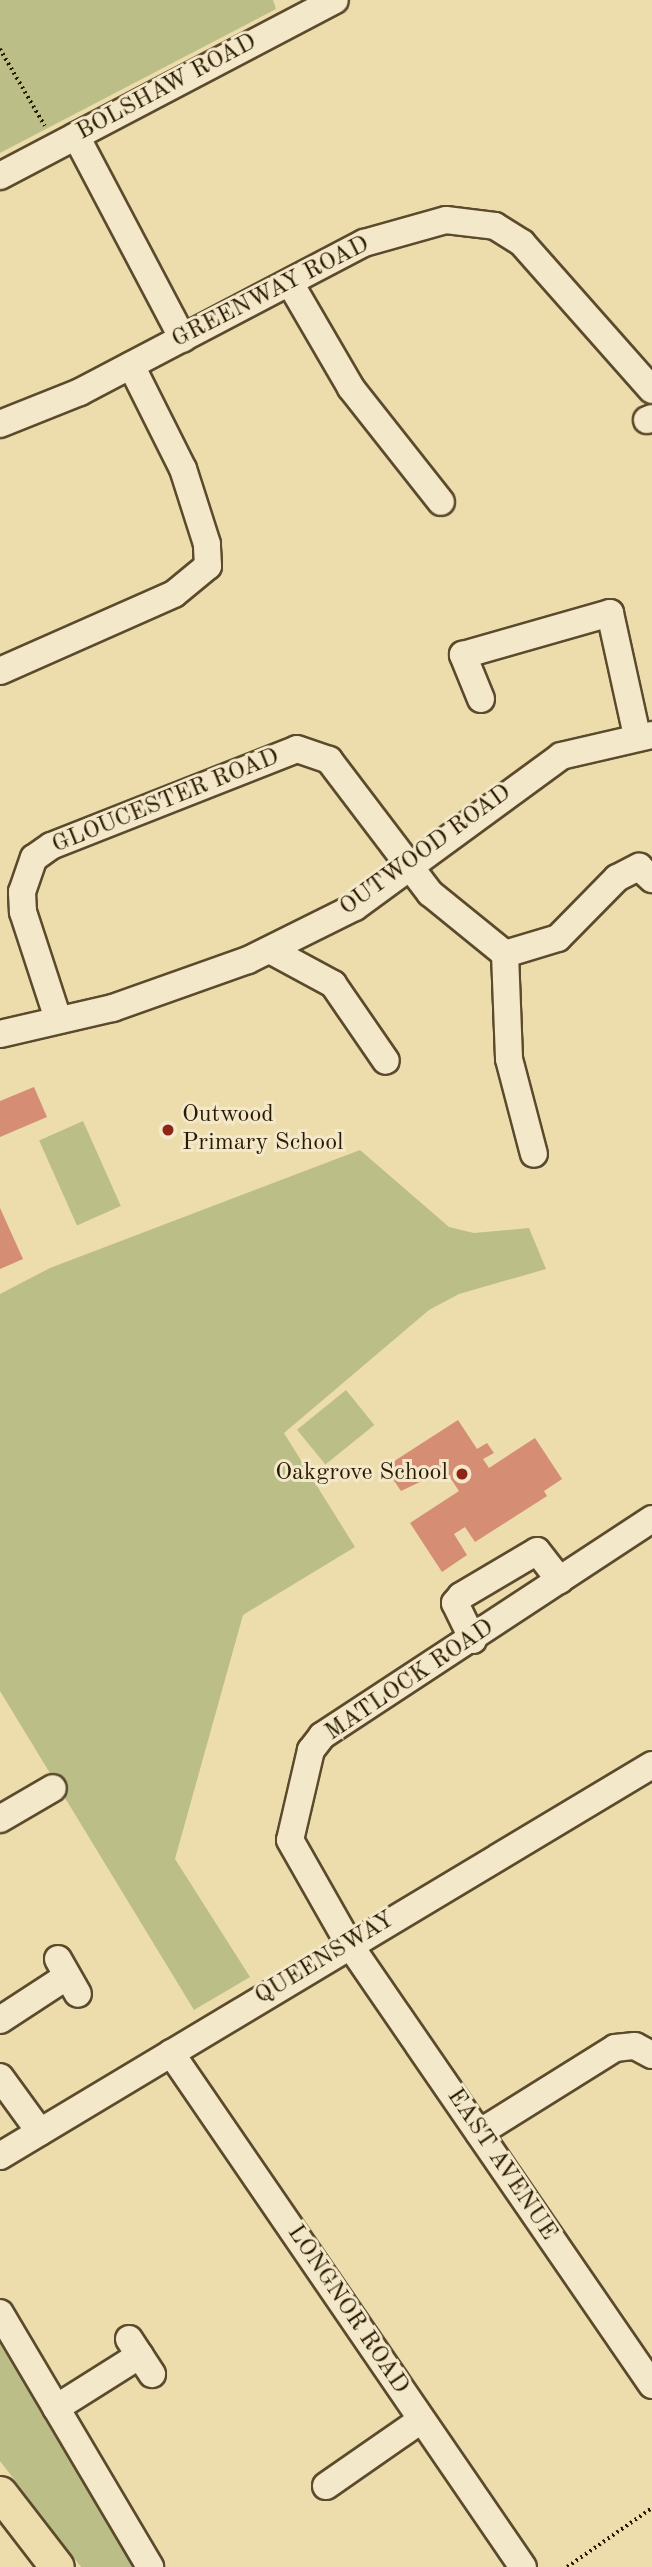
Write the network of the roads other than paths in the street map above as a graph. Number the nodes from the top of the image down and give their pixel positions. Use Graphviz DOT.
graph roads {
  1 [pos="335,0"];
  2 [pos="302,8"];
  3 [pos="66,141"];
  4 [pos="0,176"];
  5 [pos="290,283"];
  6 [pos="183,339"];
  7 [pos="131,365"];
  8 [pos="652,390"];
  9 [pos="0,424"];
  10 [pos="441,502"];
  11 [pos="0,671"];
  12 [pos="481,699"];
  13 [pos="645,735"];
  14 [pos="412,868"];
  15 [pos="652,879"];
  16 [pos="270,950"];
  17 [pos="505,954"];
  18 [pos="58,1019"];
  19 [pos="0,1034"];
  20 [pos="386,1060"];
  21 [pos="534,1154"];
  22 [pos="652,1519"];
  23 [pos="555,1571"];
  24 [pos="467,1630"];
  25 [pos="652,1765"];
  26 [pos="53,1788"];
  27 [pos="0,1819"];
  28 [pos="349,1944"];
  29 [pos="67,1977"];
  30 [pos="0,2020"];
  31 [pos="171,2053"];
  32 [pos="652,2055"];
  33 [pos="0,2077"];
  34 [pos="40,2132"];
  35 [pos="480,2133"];
  36 [pos="0,2156"];
  37 [pos="0,2313"];
  38 [pos="140,2356"];
  39 [pos="652,2385"];
  40 [pos="56,2408"];
  41 [pos="421,2420"];
  42 [pos="326,2486"];
  43 [pos="0,2493"];
  44 [pos="57,2567"];
  45 [pos="150,2567"];
  46 [pos="523,2567"];
  1 -- 2 [label="street, BOLSHAW ROAD"];
  2 -- 3 [label="street, BOLSHAW ROAD"];
  3 -- 4 [label="street, BOLSHAW ROAD"];
  3 -- 6 [label="street"];
  5 -- 6 [label="street, GREENWAY ROAD"];
  5 -- 8 [label="street, GREENWAY ROAD"];
  5 -- 10 [label="street"];
  6 -- 7 [label="street, GREENWAY ROAD"];
  7 -- 9 [label="street, GREENWAY ROAD"];
  7 -- 11 [label="street"];
  12 -- 13 [label="street"];
  13 -- 14 [label="street, OUTWOOD ROAD"];
  14 -- 16 [label="street, OUTWOOD ROAD"];
  14 -- 17 [label="street, GLOUCESTER ROAD"];
  14 -- 18 [label="street, GLOUCESTER ROAD"];
  15 -- 17 [label="street"];
  16 -- 18 [label="street, OUTWOOD ROAD"];
  16 -- 20 [label="street"];
  17 -- 21 [label="street"];
  18 -- 19 [label="street, OUTWOOD ROAD"];
  22 -- 23 [label="street, MATLOCK ROAD"];
  23 -- 24 [label="street, MATLOCK ROAD"];
  23 -- 24 [label="street"];
  24 -- 28 [label="street, MATLOCK ROAD"];
  25 -- 28 [label="street, QUEENSWAY"];
  26 -- 27 [label="street"];
  28 -- 31 [label="street, QUEENSWAY"];
  28 -- 35 [label="street, EAST AVENUE"];
  29 -- 30 [label="street"];
  31 -- 34 [label="street, QUEENSWAY"];
  31 -- 41 [label="street, LONGNOR ROAD"];
  32 -- 35 [label="street"];
  33 -- 34 [label="street"];
  34 -- 36 [label="street, QUEENSWAY"];
  35 -- 39 [label="street, EAST AVENUE"];
  37 -- 40 [label="street"];
  38 -- 40 [label="street"];
  40 -- 45 [label="street"];
  41 -- 42 [label="street"];
  41 -- 46 [label="street, LONGNOR ROAD"];
  43 -- 44 [label="main road"];
}
